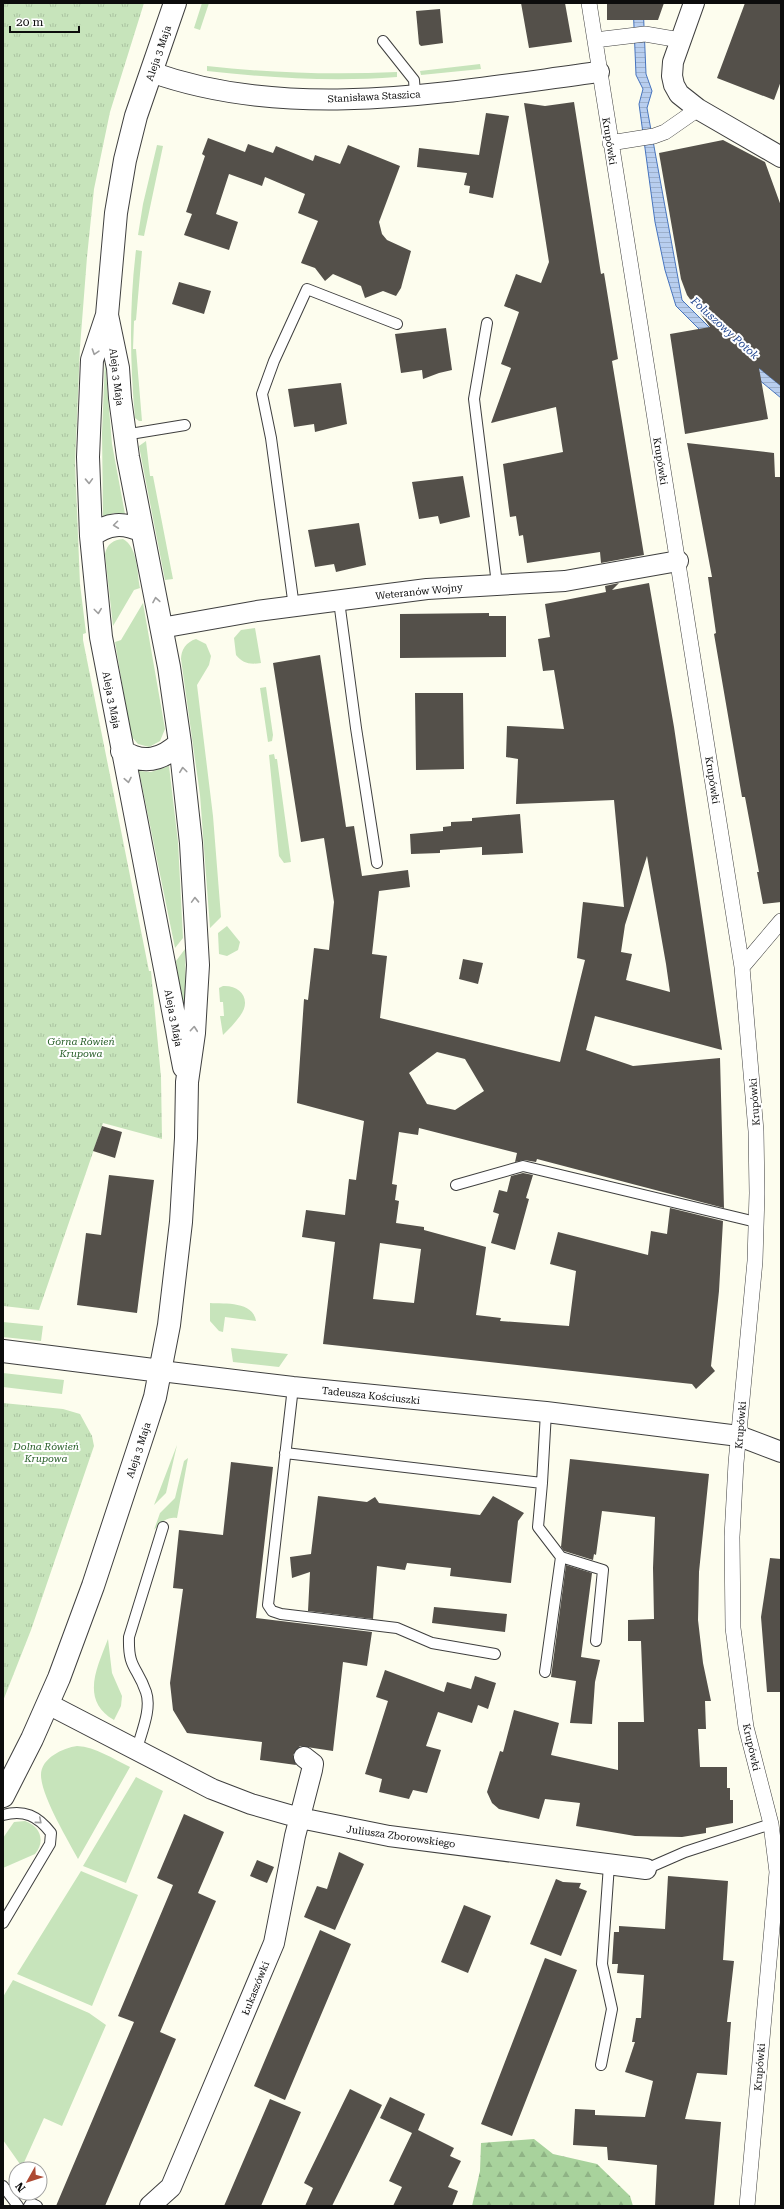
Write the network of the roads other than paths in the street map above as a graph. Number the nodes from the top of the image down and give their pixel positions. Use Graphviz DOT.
graph roads {
  1 [pos="175,3"];
  2 [pos="589,3"];
  3 [pos="694,3"];
  4 [pos="595,40"];
  5 [pos="680,40"];
  6 [pos="383,41"];
  7 [pos="151,72"];
  8 [pos="599,72"];
  9 [pos="415,94"];
  10 [pos="698,109"];
  11 [pos="610,143"];
  12 [pos="781,157"];
  13 [pos="107,315"];
  14 [pos="487,323"];
  15 [pos="397,324"];
  16 [pos="185,425"];
  17 [pos="124,435"];
  18 [pos="142,531"];
  19 [pos="91,536"];
  20 [pos="678,561"];
  21 [pos="497,584"];
  22 [pos="339,601"];
  23 [pos="294,607"];
  24 [pos="161,628"];
  25 [pos="180,743"];
  26 [pos="122,751"];
  27 [pos="377,863"];
  28 [pos="781,921"];
  29 [pos="742,968"];
  30 [pos="187,1082"];
  31 [pos="456,1185"];
  32 [pos="756,1222"];
  33 [pos="3,1351"];
  34 [pos="161,1370"];
  35 [pos="294,1387"];
  36 [pos="546,1412"];
  37 [pos="739,1436"];
  38 [pos="781,1452"];
  39 [pos="285,1454"];
  40 [pos="542,1483"];
  41 [pos="163,1527"];
  42 [pos="561,1557"];
  43 [pos="596,1641"];
  44 [pos="495,1654"];
  45 [pos="545,1672"];
  46 [pos="48,1704"];
  47 [pos="137,1749"];
  48 [pos="304,1757"];
  49 [pos="3,1796"];
  50 [pos="3,1815"];
  51 [pos="300,1818"];
  52 [pos="771,1824"];
  53 [pos="609,1865"];
  54 [pos="646,1869"];
  55 [pos="779,1872"];
  56 [pos="3,1923"];
  57 [pos="601,2064"];
  58 [pos="3,2186"];
  59 [pos="18,2206"];
  60 [pos="29,2206"];
  61 [pos="37,2206"];
  62 [pos="150,2206"];
  63 [pos="747,2206"];
  1 -- 7 [label="street, Aleja 3 Maja"];
  2 -- 4 [label="street, Krupówki"];
  3 -- 5 [label="street"];
  4 -- 5 [label="street"];
  4 -- 8 [label="street, Krupówki"];
  5 -- 10 [label="street"];
  6 -- 9 [label="lane"];
  7 -- 9 [label="street, Stanisława Staszica"];
  7 -- 13 [label="street, Aleja 3 Maja"];
  8 -- 9 [label="street, Stanisława Staszica"];
  8 -- 11 [label="street, Krupówki"];
  10 -- 11 [label="street"];
  10 -- 12 [label="street"];
  11 -- 20 [label="street, Krupówki"];
  13 -- 17 [label="street, Aleja 3 Maja"];
  13 -- 19 [label="street, Aleja 3 Maja, one-way"];
  14 -- 21 [label="lane"];
  15 -- 23 [label="lane"];
  16 -- 17 [label="lane"];
  17 -- 18 [label="street, Aleja 3 Maja"];
  18 -- 19 [label="street, one-way"];
  24 -- 18 [label="street, Aleja 3 Maja, one-way"];
  19 -- 26 [label="street, Aleja 3 Maja, one-way"];
  20 -- 21 [label="street, Weteranów Wojny"];
  20 -- 29 [label="street, Krupówki"];
  21 -- 22 [label="street, Weteranów Wojny"];
  22 -- 23 [label="street, Weteranów Wojny"];
  22 -- 27 [label="lane"];
  23 -- 24 [label="street, Weteranów Wojny"];
  24 -- 25 [label="street, Aleja 3 Maja"];
  25 -- 26 [label="street"];
  30 -- 25 [label="street, Aleja 3 Maja, one-way"];
  26 -- 30 [label="street, Aleja 3 Maja, one-way"];
  28 -- 29 [label="street"];
  29 -- 32 [label="street, Krupówki"];
  30 -- 34 [label="street, Aleja 3 Maja"];
  31 -- 32 [label="lane"];
  32 -- 37 [label="street, Krupówki"];
  33 -- 34 [label="street, Tadeusza Kościuszki"];
  34 -- 35 [label="street, Tadeusza Kościuszki"];
  34 -- 46 [label="street, Aleja 3 Maja"];
  35 -- 36 [label="street, Tadeusza Kościuszki"];
  35 -- 39 [label="lane"];
  36 -- 37 [label="street, Tadeusza Kościuszki"];
  36 -- 40 [label="lane"];
  37 -- 38 [label="street, Tadeusza Kościuszki"];
  37 -- 52 [label="street, Krupówki"];
  39 -- 40 [label="lane"];
  39 -- 44 [label="lane"];
  40 -- 42 [label="lane"];
  41 -- 47 [label="lane"];
  42 -- 43 [label="lane"];
  42 -- 45 [label="lane"];
  46 -- 47 [label="street, Juliusza Zborowskiego"];
  46 -- 49 [label="street, Aleja 3 Maja"];
  47 -- 51 [label="street, Juliusza Zborowskiego"];
  48 -- 51 [label="street, Łukaszówki"];
  50 -- 56 [label="lane, one-way"];
  51 -- 53 [label="street, Juliusza Zborowskiego"];
  51 -- 62 [label="street, Łukaszówki"];
  52 -- 54 [label="lane, Juliusza Zborowskiego"];
  52 -- 55 [label="street, Krupówki"];
  53 -- 54 [label="street, Juliusza Zborowskiego"];
  53 -- 57 [label="lane"];
  55 -- 63 [label="street, Krupówki"];
  58 -- 59 [label="lane"];
  60 -- 61 [label="lane"];
}
